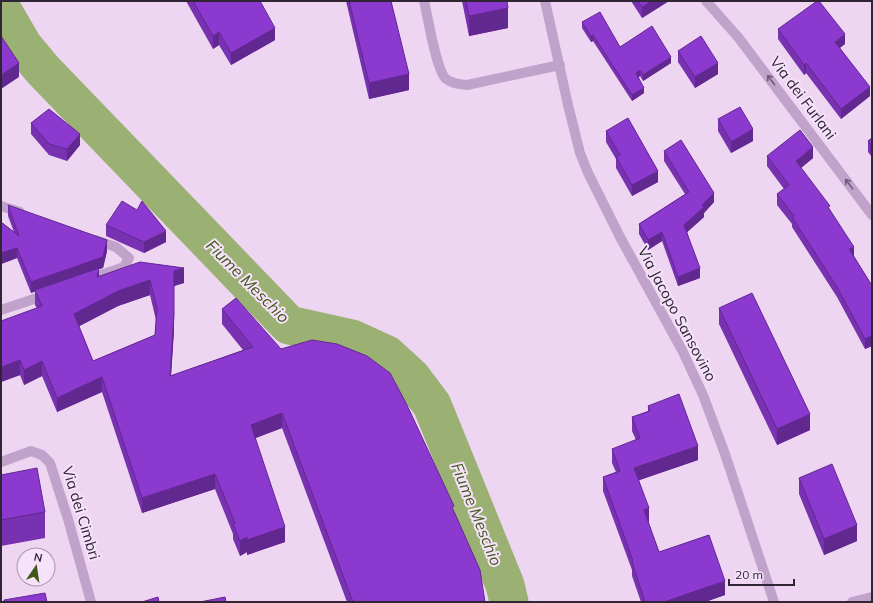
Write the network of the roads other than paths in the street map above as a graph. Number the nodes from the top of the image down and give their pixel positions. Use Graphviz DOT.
graph roads {
  1 [pos="424,1"];
  2 [pos="545,1"];
  3 [pos="706,1"];
  4 [pos="560,65"];
  5 [pos="1,206"];
  6 [pos="872,215"];
  7 [pos="30,216"];
  8 [pos="87,237"];
  9 [pos="73,285"];
  10 [pos="59,290"];
  11 [pos="1,310"];
  12 [pos="1,462"];
  13 [pos="872,597"];
  14 [pos="91,602"];
  15 [pos="774,602"];
  16 [pos="852,602"];
  1 -- 4 [label="street"];
  2 -- 4 [label="street, Via Jacopo Sansovino"];
  6 -- 3 [label="street, Via dei Furlani, one-way"];
  4 -- 15 [label="street, Via Jacopo Sansovino"];
  5 -- 7 [label="street"];
  8 -- 9 [label="street"];
  10 -- 11 [label="street"];
  12 -- 14 [label="street, Via dei Cimbri"];
  13 -- 16 [label="street"];
}
